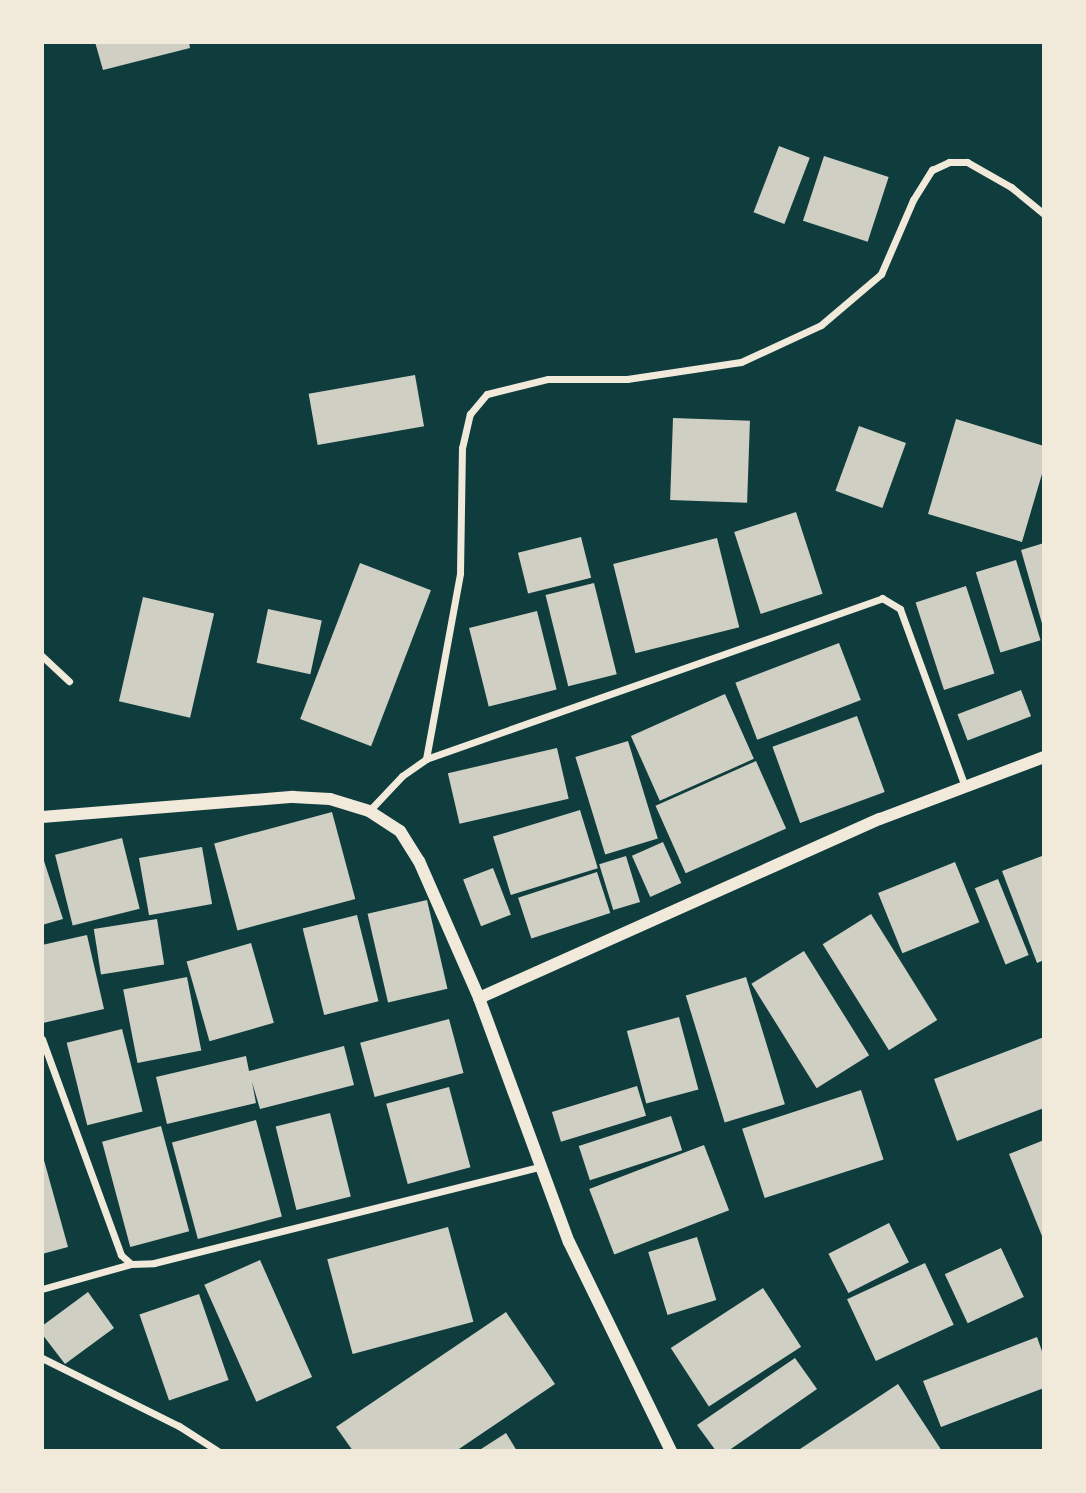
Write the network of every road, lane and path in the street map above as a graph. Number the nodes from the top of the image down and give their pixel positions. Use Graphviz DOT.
graph roads {
  1 [pos="1044,214"];
  2 [pos="42,656"];
  3 [pos="69,681"];
  4 [pos="1044,757"];
  5 [pos="426,759"];
  6 [pos="965,787"];
  7 [pos="369,811"];
  8 [pos="42,817"];
  9 [pos="479,998"];
  10 [pos="42,1040"];
  11 [pos="538,1167"];
  12 [pos="131,1265"];
  13 [pos="42,1289"];
  14 [pos="42,1358"];
  15 [pos="218,1451"];
  16 [pos="671,1451"];
  1 -- 5 [label="street"];
  2 -- 3 [label="street"];
  4 -- 6 [label="street"];
  5 -- 6 [label="street"];
  5 -- 7 [label="street"];
  6 -- 9 [label="street"];
  7 -- 8 [label="street"];
  7 -- 9 [label="street"];
  9 -- 11 [label="street"];
  10 -- 12 [label="street"];
  11 -- 12 [label="street"];
  11 -- 16 [label="street"];
  12 -- 13 [label="street"];
  14 -- 15 [label="street"];
}
